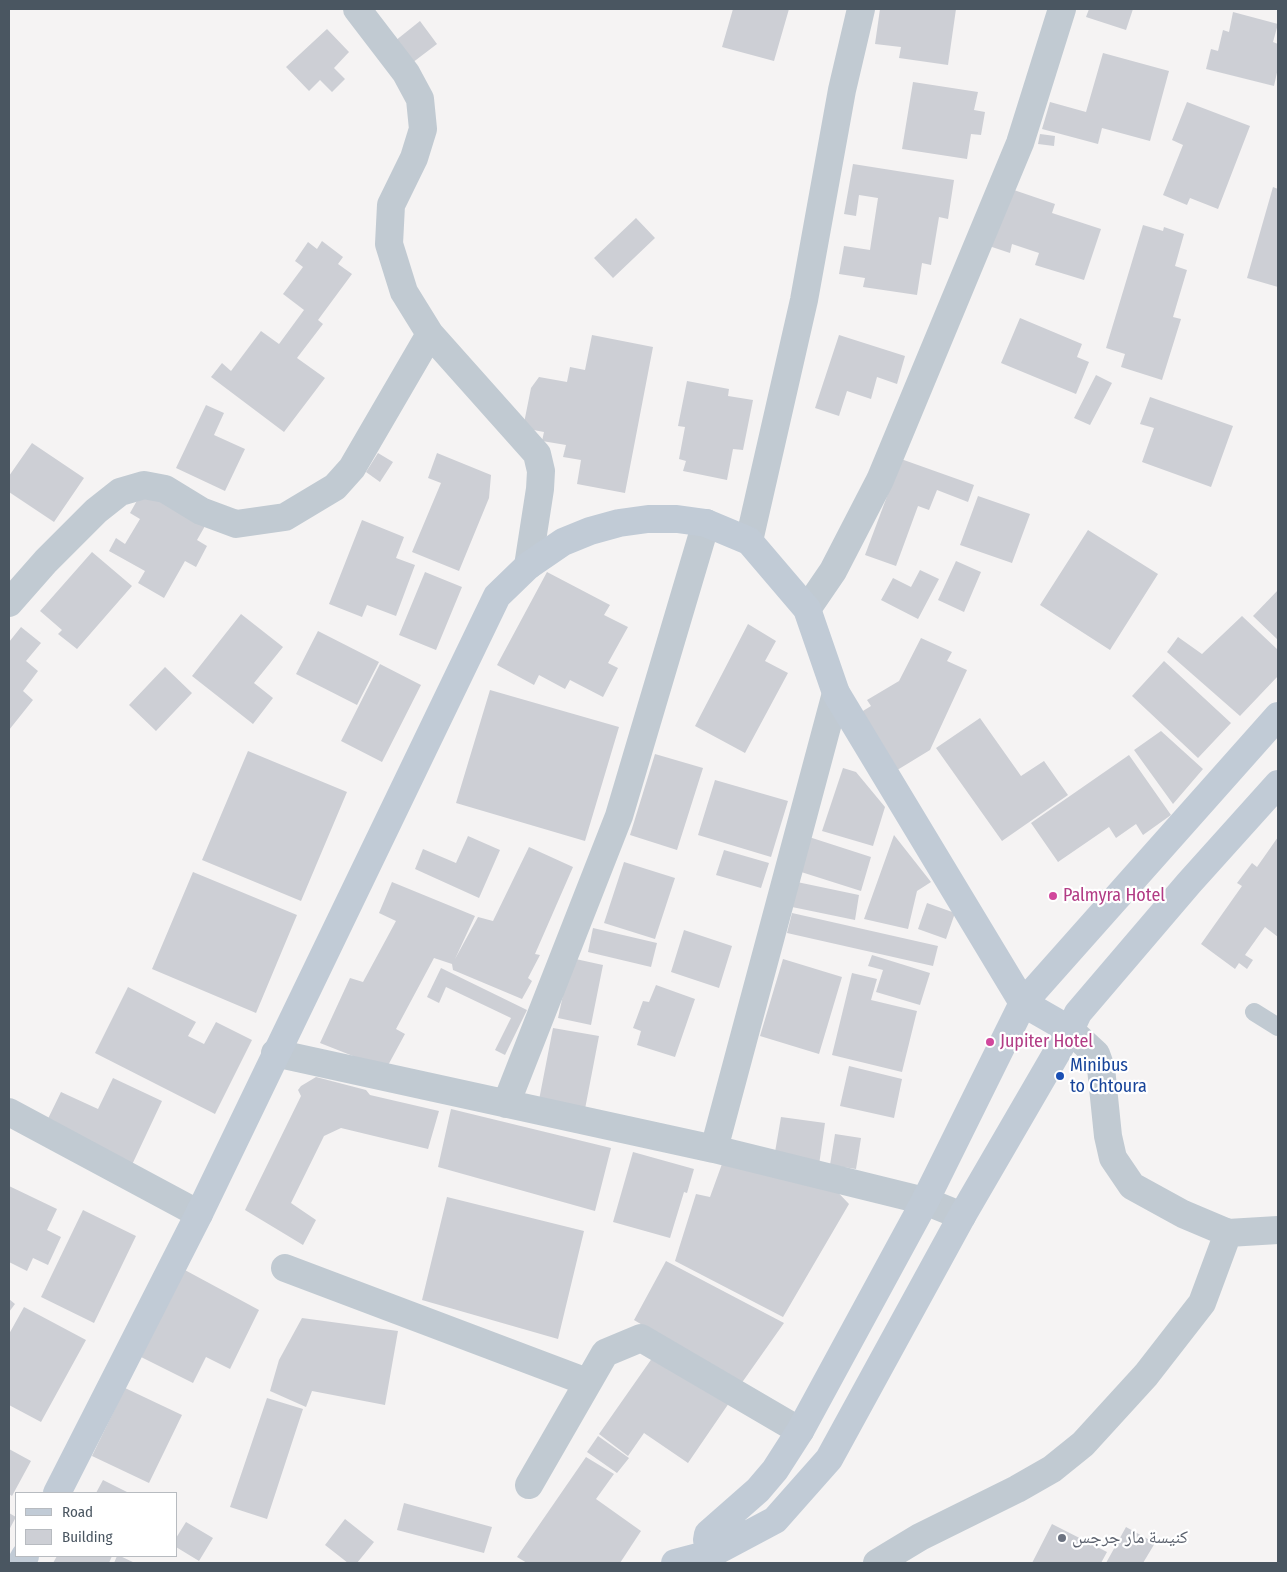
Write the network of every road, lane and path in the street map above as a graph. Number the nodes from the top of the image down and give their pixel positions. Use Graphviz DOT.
graph roads {
  1 [pos="357,9"];
  2 [pos="861,9"];
  3 [pos="1062,9"];
  4 [pos="430,334"];
  5 [pos="706,523"];
  6 [pos="749,541"];
  7 [pos="528,566"];
  8 [pos="9,603"];
  9 [pos="807,610"];
  10 [pos="836,693"];
  11 [pos="1278,716"];
  12 [pos="1278,784"];
  13 [pos="1023,1003"];
  14 [pos="1254,1012"];
  15 [pos="1278,1027"];
  16 [pos="1070,1030"];
  17 [pos="275,1053"];
  18 [pos="506,1104"];
  19 [pos="9,1112"];
  20 [pos="714,1149"];
  21 [pos="925,1201"];
  22 [pos="199,1214"];
  23 [pos="962,1216"];
  24 [pos="1278,1230"];
  25 [pos="1228,1233"];
  26 [pos="285,1268"];
  27 [pos="587,1382"];
  28 [pos="800,1431"];
  29 [pos="529,1485"];
  30 [pos="57,1492"];
  31 [pos="718,1558"];
  32 [pos="675,1563"];
  33 [pos="877,1563"];
  1 -- 4 [label="street"];
  2 -- 6 [label="street"];
  3 -- 9 [label="street"];
  4 -- 7 [label="street"];
  4 -- 8 [label="street"];
  5 -- 6 [label="main road"];
  5 -- 7 [label="main road"];
  5 -- 18 [label="street"];
  6 -- 9 [label="main road"];
  7 -- 17 [label="main road"];
  9 -- 10 [label="main road"];
  10 -- 13 [label="main road"];
  10 -- 20 [label="street"];
  11 -- 13 [label="main road"];
  12 -- 16 [label="main road"];
  13 -- 16 [label="main road"];
  13 -- 21 [label="main road"];
  14 -- 15 [label="lane"];
  16 -- 23 [label="main road"];
  16 -- 25 [label="street"];
  17 -- 18 [label="street"];
  17 -- 22 [label="main road"];
  18 -- 20 [label="street"];
  19 -- 22 [label="street"];
  20 -- 21 [label="street"];
  21 -- 23 [label="street"];
  21 -- 28 [label="main road"];
  22 -- 30 [label="main road"];
  23 -- 31 [label="main road"];
  24 -- 25 [label="street"];
  25 -- 33 [label="street"];
  26 -- 27 [label="street"];
  27 -- 28 [label="street"];
  27 -- 29 [label="street"];
  28 -- 31 [label="main road"];
  31 -- 32 [label="main road"];
}
